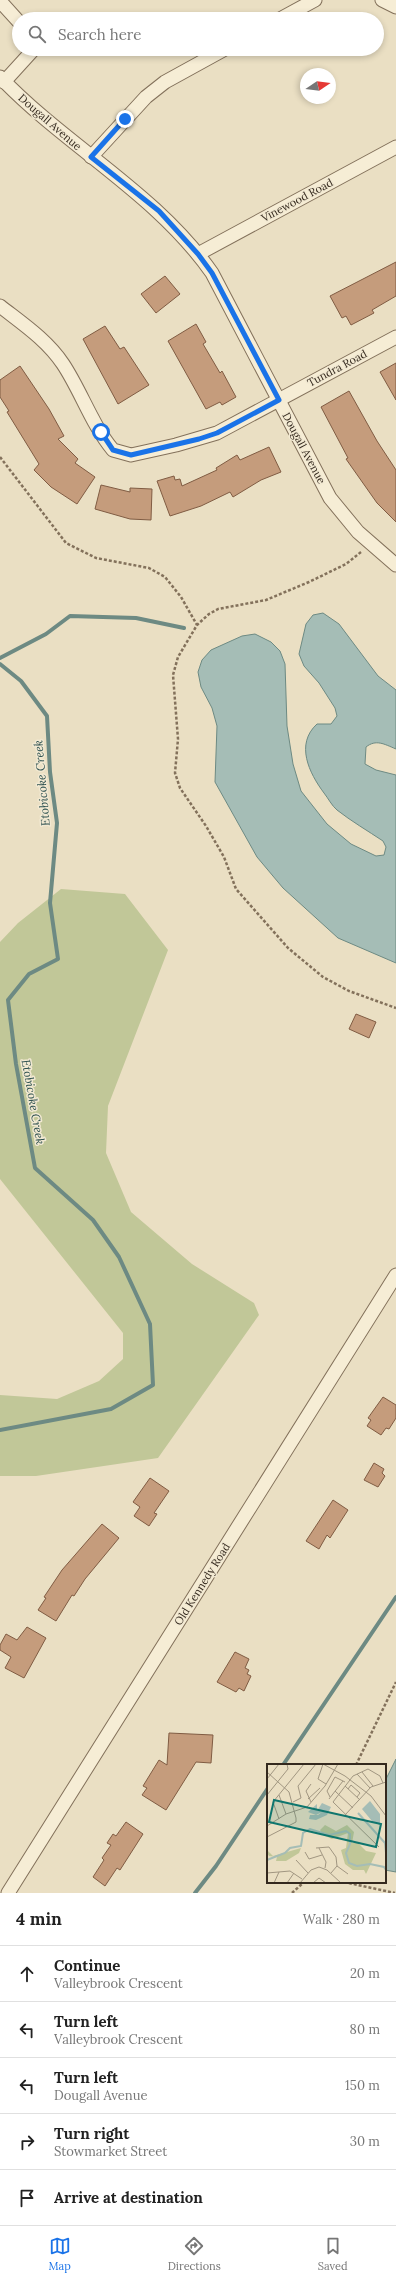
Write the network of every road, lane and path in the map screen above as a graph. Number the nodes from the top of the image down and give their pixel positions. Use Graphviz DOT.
graph roads {
  1 [pos="315,0"];
  2 [pos="382,0"];
  3 [pos="0,1"];
  4 [pos="396,7"];
  5 [pos="293,12"];
  6 [pos="12,14"];
  7 [pos="27,56"];
  8 [pos="212,56"];
  9 [pos="2,80"];
  10 [pos="396,147"];
  11 [pos="91,157"];
  12 [pos="198,254"];
  13 [pos="0,306"];
  14 [pos="396,337"];
  15 [pos="279,400"];
  16 [pos="0,457"];
  17 [pos="370,544"];
  18 [pos="396,565"];
  19 [pos="197,625"];
  20 [pos="396,1008"];
  21 [pos="396,1275"];
  22 [pos="396,1682"];
  23 [pos="356,1764"];
  24 [pos="303,1883"];
  25 [pos="349,1883"];
  26 [pos="8,1893"];
  27 [pos="292,1893"];
  28 [pos="395,1893"];
  1 -- 5 [label="street"];
  2 -- 4 [label="street"];
  3 -- 6 [label="street"];
  7 -- 9 [label="street"];
  8 -- 11 [label="street"];
  9 -- 11 [label="street, Dougall Avenue"];
  10 -- 12 [label="street, Vinewood Road"];
  11 -- 12 [label="street, Dougall Avenue"];
  12 -- 15 [label="street, Dougall Avenue"];
  13 -- 15 [label="street, Tundra Road"];
  14 -- 15 [label="street, Tundra Road"];
  15 -- 17 [label="street, Dougall Avenue"];
  16 -- 19 [label="path"];
  17 -- 18 [label="street, Dougall Avenue"];
  17 -- 19 [label="path"];
  19 -- 20 [label="path"];
  21 -- 26 [label="street, Old Kennedy Road"];
  22 -- 23 [label="path"];
  24 -- 27 [label="path"];
  25 -- 28 [label="path"];
}
